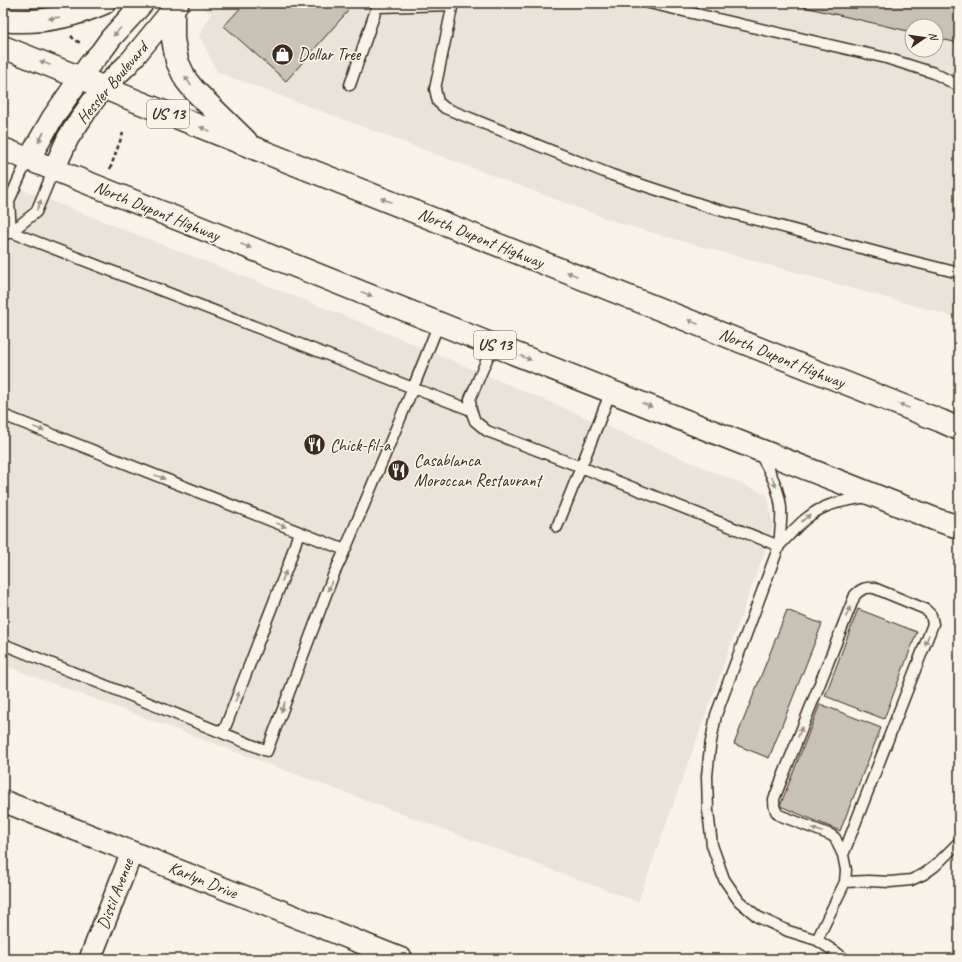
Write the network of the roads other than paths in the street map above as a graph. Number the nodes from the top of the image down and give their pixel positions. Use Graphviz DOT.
graph roads {
  1 [pos="104,3"];
  2 [pos="143,3"];
  3 [pos="649,3"];
  4 [pos="452,4"];
  5 [pos="377,5"];
  6 [pos="175,6"];
  7 [pos="3,20"];
  8 [pos="3,46"];
  9 [pos="81,78"];
  10 [pos="350,85"];
  11 [pos="959,86"];
  12 [pos="103,88"];
  13 [pos="3,149"];
  14 [pos="255,149"];
  15 [pos="28,159"];
  16 [pos="54,169"];
  17 [pos="7,233"];
  18 [pos="959,273"];
  19 [pos="439,323"];
  20 [pos="493,344"];
  21 [pos="413,388"];
  22 [pos="611,391"];
  23 [pos="470,410"];
  24 [pos="3,415"];
  25 [pos="953,426"];
  26 [pos="756,448"];
  27 [pos="581,467"];
  28 [pos="875,495"];
  29 [pos="937,520"];
  30 [pos="557,527"];
  31 [pos="959,527"];
  32 [pos="959,531"];
  33 [pos="299,532"];
  34 [pos="779,546"];
  35 [pos="345,550"];
  36 [pos="3,644"];
  37 [pos="223,733"];
  38 [pos="3,801"];
  39 [pos="959,842"];
  40 [pos="132,852"];
  41 [pos="843,855"];
  42 [pos="845,882"];
  43 [pos="817,940"];
  44 [pos="90,959"];
  45 [pos="402,959"];
  46 [pos="844,959"];
  1 -- 7 [label="highway, one-way"];
  2 -- 9 [label="street, Hessler Boulevard, one-way"];
  3 -- 11 [label="lane"];
  4 -- 5 [label="lane"];
  4 -- 18 [label="lane"];
  5 -- 10 [label="lane"];
  6 -- 12 [label="street, Hessler Boulevard"];
  14 -- 6 [label="highway, one-way"];
  9 -- 8 [label="highway, North Dupont Highway / US 13, one-way"];
  9 -- 12 [label="highway, North Dupont Highway / US 13"];
  9 -- 15 [label="street, Hessler Boulevard, one-way"];
  14 -- 12 [label="highway, North Dupont Highway / US 13, one-way"];
  12 -- 16 [label="street, Hessler Boulevard"];
  13 -- 15 [label="highway, North Dupont Highway / US 13"];
  25 -- 14 [label="highway, North Dupont Highway / US 13, one-way"];
  15 -- 16 [label="highway, North Dupont Highway / US 13"];
  15 -- 17 [label="lane"];
  17 -- 16 [label="lane, one-way"];
  16 -- 19 [label="highway, North Dupont Highway / US 13, one-way"];
  17 -- 21 [label="lane"];
  19 -- 20 [label="highway, North Dupont Highway / US 13"];
  19 -- 21 [label="lane"];
  20 -- 22 [label="highway, North Dupont Highway / US 13, one-way"];
  20 -- 23 [label="lane"];
  21 -- 23 [label="lane"];
  21 -- 35 [label="lane"];
  22 -- 26 [label="highway, North Dupont Highway / US 13, one-way"];
  22 -- 27 [label="lane"];
  23 -- 27 [label="lane"];
  24 -- 33 [label="lane, one-way"];
  26 -- 28 [label="highway, North Dupont Highway / US 13"];
  26 -- 34 [label="lane, one-way"];
  27 -- 30 [label="lane"];
  27 -- 34 [label="lane"];
  28 -- 29 [label="highway, North Dupont Highway / US 13"];
  34 -- 28 [label="lane, one-way"];
  29 -- 31 [label="highway, North Dupont Highway / US 13"];
  29 -- 32 [label="highway"];
  33 -- 35 [label="lane"];
  37 -- 33 [label="lane, one-way"];
  34 -- 43 [label="lane"];
  35 -- 37 [label="lane, one-way"];
  36 -- 37 [label="lane"];
  38 -- 40 [label="street, Karlyn Drive"];
  39 -- 42 [label="lane"];
  40 -- 44 [label="street, Distil Avenue"];
  40 -- 45 [label="street, Karlyn Drive"];
  41 -- 41 [label="lane, one-way"];
  41 -- 42 [label="lane"];
  42 -- 43 [label="lane"];
  43 -- 46 [label="lane"];
}
